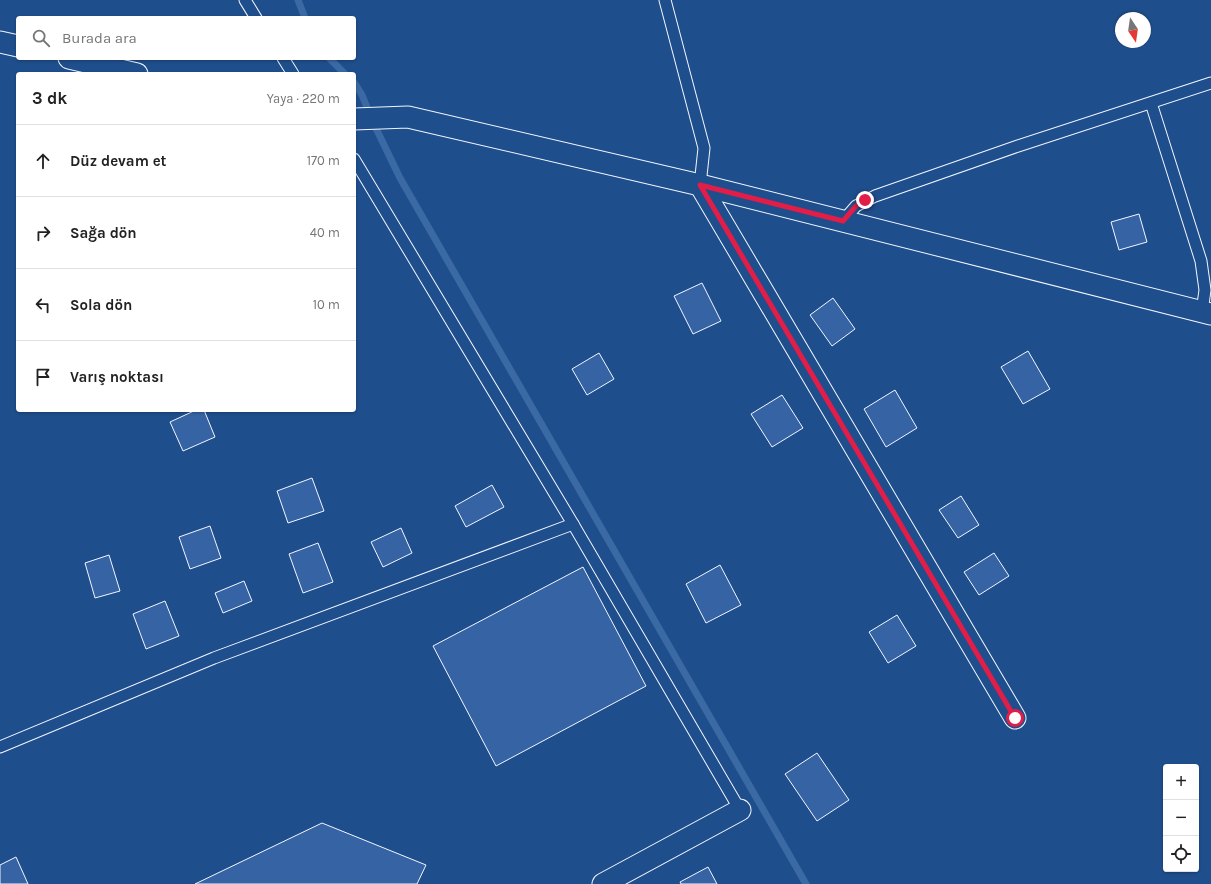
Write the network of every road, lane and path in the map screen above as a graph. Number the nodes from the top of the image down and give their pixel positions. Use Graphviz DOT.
graph roads {
  1 [pos="245,0"];
  2 [pos="665,0"];
  3 [pos="255,16"];
  4 [pos="0,42"];
  5 [pos="16,46"];
  6 [pos="78,60"];
  7 [pos="284,60"];
  8 [pos="128,72"];
  9 [pos="292,72"];
  10 [pos="1211,83"];
  11 [pos="1151,103"];
  12 [pos="356,119"];
  13 [pos="356,162"];
  14 [pos="700,185"];
  15 [pos="843,221"];
  16 [pos="1206,313"];
  17 [pos="573,524"];
  18 [pos="1015,718"];
  19 [pos="0,747"];
  20 [pos="740,810"];
  21 [pos="603,884"];
  1 -- 3 [label="lane"];
  2 -- 14 [label="lane"];
  4 -- 5 [label="street"];
  6 -- 8 [label="street"];
  7 -- 9 [label="lane"];
  10 -- 11 [label="lane"];
  11 -- 15 [label="lane"];
  11 -- 16 [label="lane"];
  12 -- 14 [label="street"];
  13 -- 17 [label="lane"];
  14 -- 15 [label="street"];
  14 -- 18 [label="street"];
  15 -- 16 [label="street"];
  17 -- 19 [label="lane"];
  17 -- 20 [label="lane"];
  20 -- 21 [label="street"];
}
